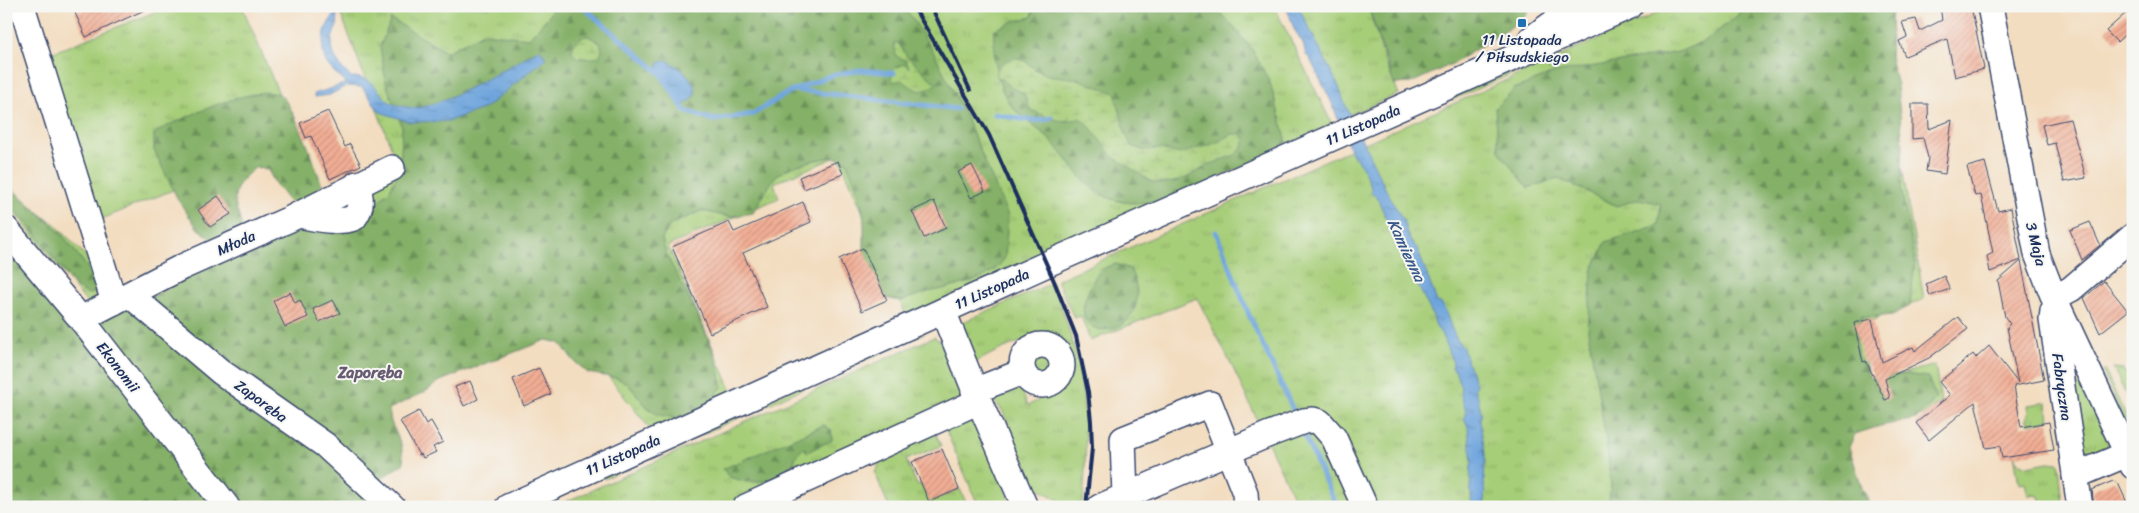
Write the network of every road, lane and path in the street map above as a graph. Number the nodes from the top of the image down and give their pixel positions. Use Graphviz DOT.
graph roads {
  1 [pos="22,6"];
  2 [pos="1577,6"];
  3 [pos="1990,6"];
  4 [pos="1629,7"];
  5 [pos="1478,73"];
  6 [pos="392,168"];
  7 [pos="6,229"];
  8 [pos="2133,236"];
  9 [pos="122,298"];
  10 [pos="2054,298"];
  11 [pos="942,311"];
  12 [pos="80,319"];
  13 [pos="1022,372"];
  14 [pos="976,396"];
  15 [pos="1229,452"];
  16 [pos="2131,460"];
  17 [pos="2075,476"];
  18 [pos="1126,502"];
  19 [pos="227,507"];
  20 [pos="392,507"];
  21 [pos="508,507"];
  22 [pos="746,507"];
  23 [pos="1025,507"];
  24 [pos="1100,507"];
  25 [pos="1246,507"];
  26 [pos="1364,507"];
  27 [pos="2080,507"];
  1 -- 9 [label="street"];
  2 -- 5 [label="street, 11 Listopada"];
  3 -- 10 [label="street, 3 Maja"];
  4 -- 5 [label="street, 11 Listopada"];
  5 -- 11 [label="street, 11 Listopada"];
  6 -- 9 [label="street, Młoda"];
  7 -- 12 [label="street, Ekonomii"];
  8 -- 10 [label="street"];
  9 -- 12 [label="street, Młoda"];
  9 -- 20 [label="street, Zaporęba"];
  10 -- 16 [label="street, 3 Maja"];
  10 -- 17 [label="street, Fabryczna"];
  11 -- 14 [label="street"];
  11 -- 21 [label="street, 11 Listopada"];
  12 -- 19 [label="street, Ekonomii"];
  13 -- 14 [label="street"];
  14 -- 22 [label="street"];
  14 -- 23 [label="street"];
  15 -- 18 [label="street"];
  15 -- 18 [label="street"];
  15 -- 25 [label="street"];
  15 -- 26 [label="street"];
  16 -- 17 [label="street"];
  17 -- 27 [label="street, Fabryczna"];
  18 -- 24 [label="street"];
}
